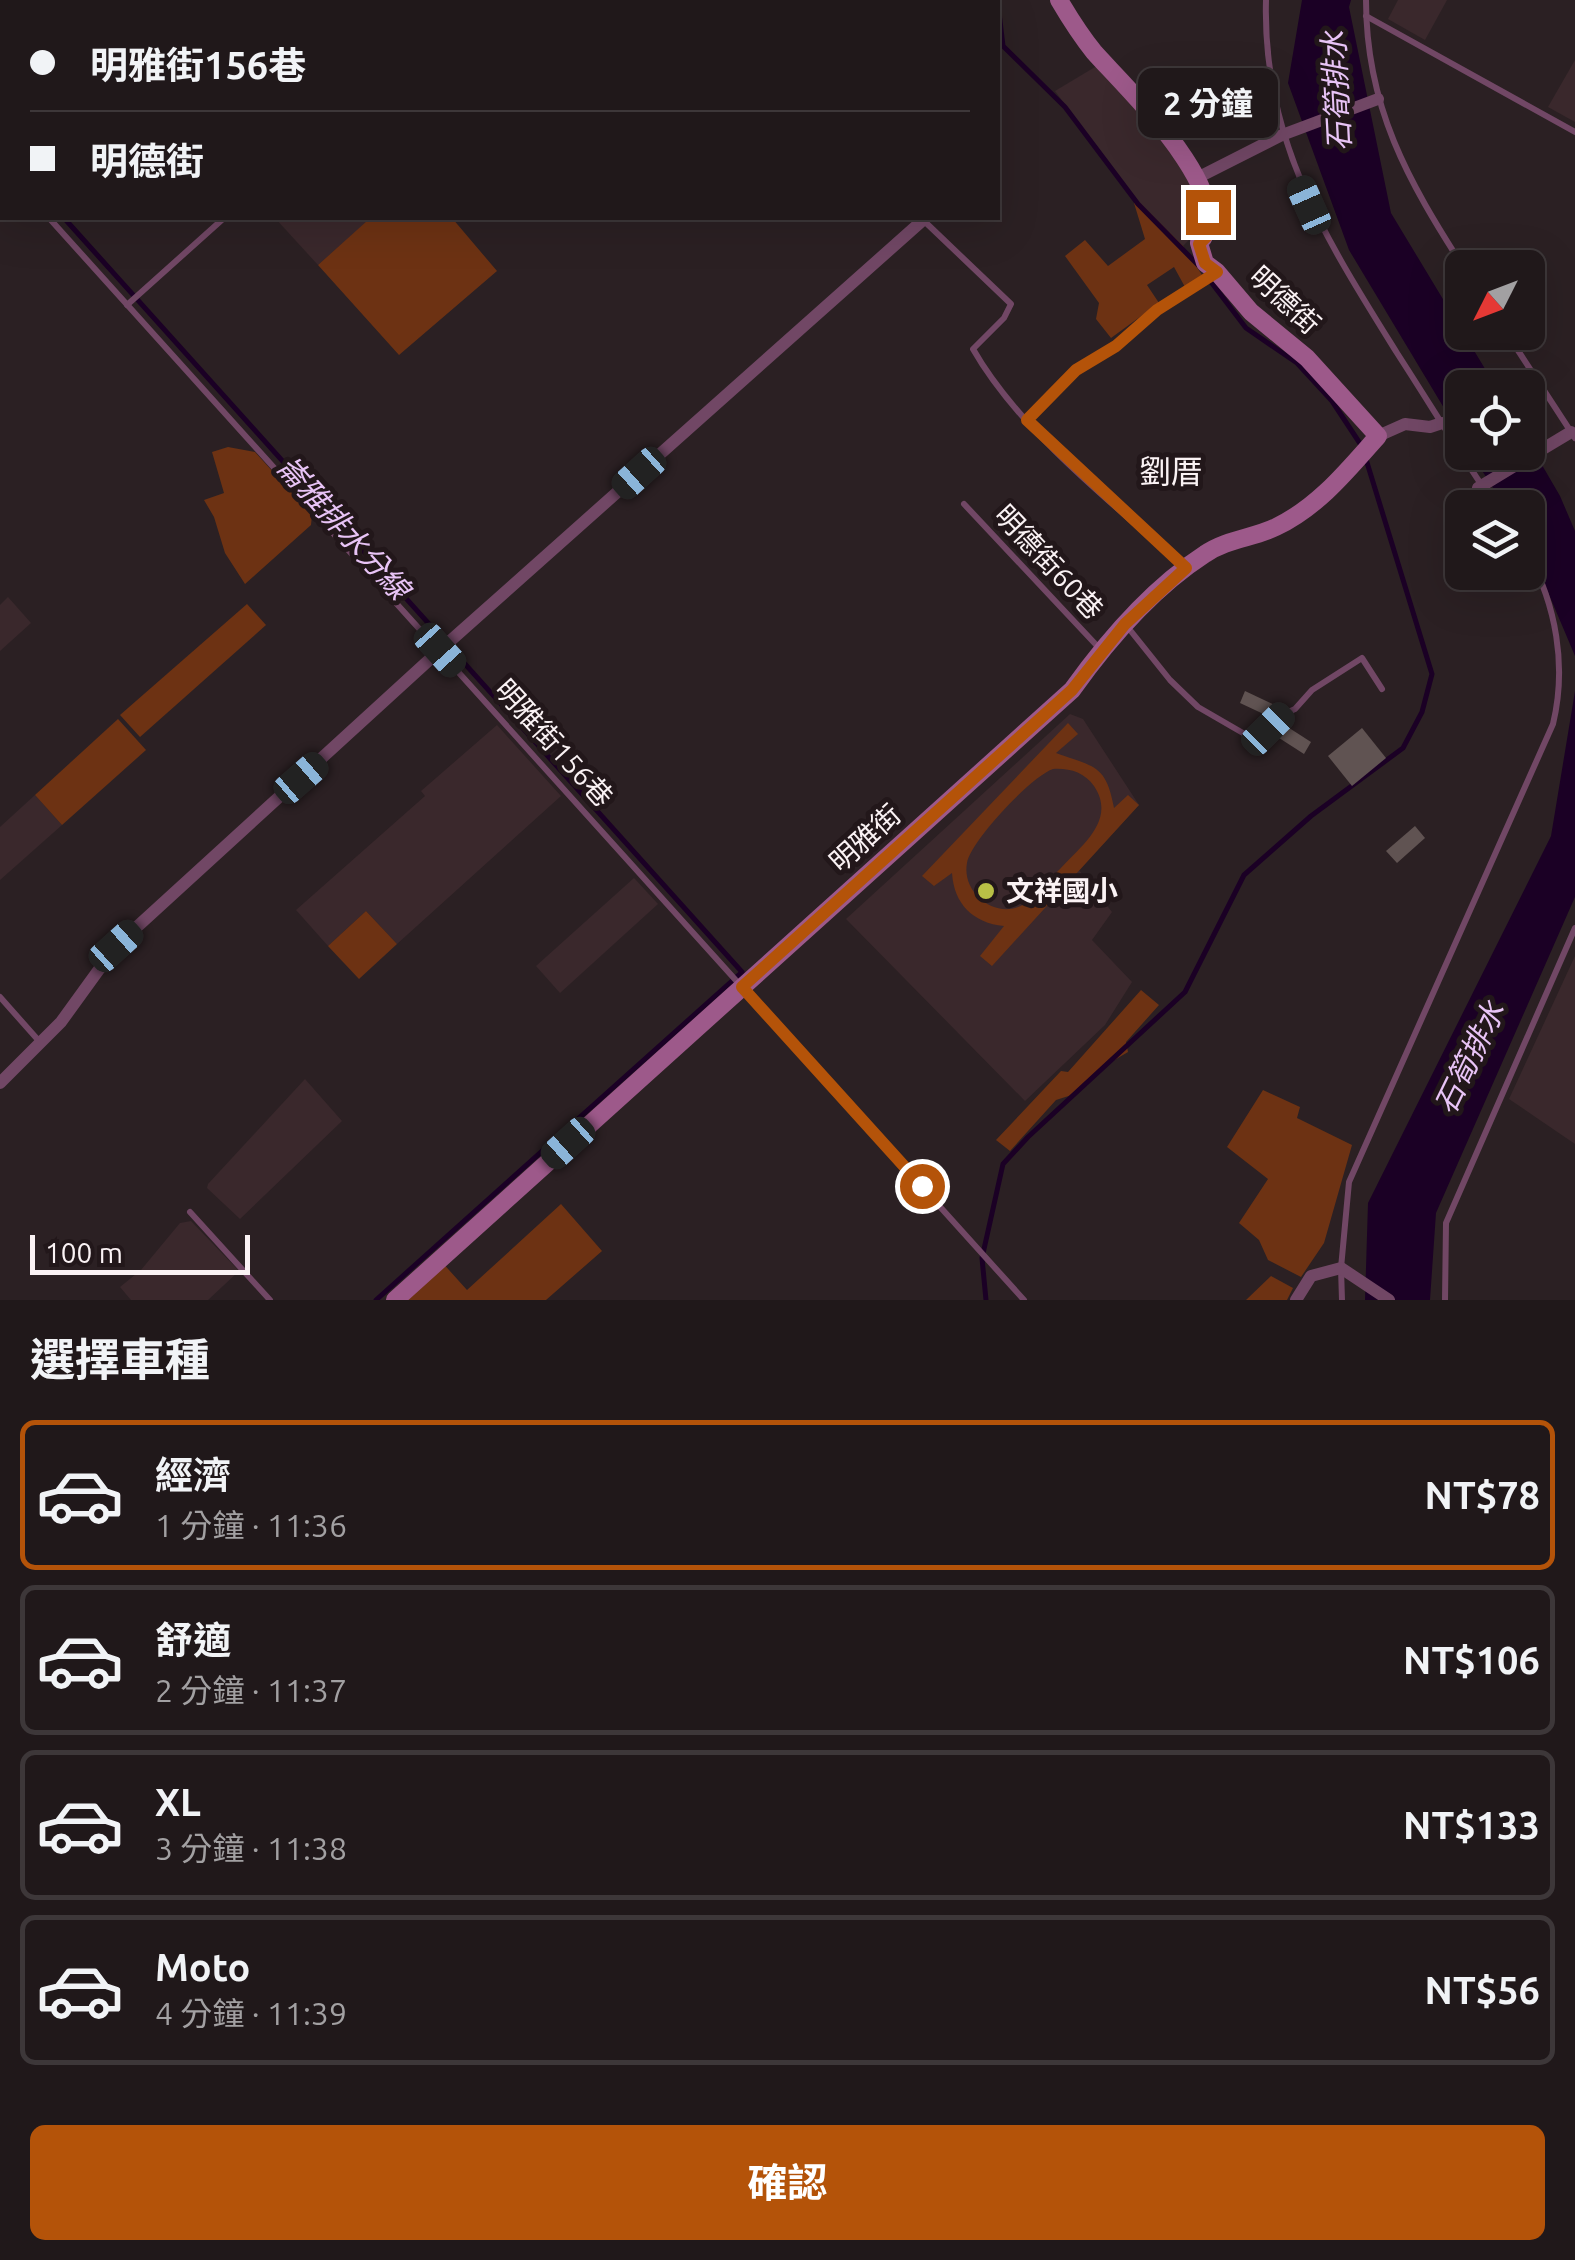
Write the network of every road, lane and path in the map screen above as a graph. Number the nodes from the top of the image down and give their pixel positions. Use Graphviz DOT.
graph roads {
  1 [pos="1059,0"];
  2 [pos="1266,0"];
  3 [pos="1366,0"];
  4 [pos="1366,16"];
  5 [pos="1378,98"];
  6 [pos="1575,132"];
  7 [pos="1282,135"];
  8 [pos="1198,178"];
  9 [pos="51,220"];
  10 [pos="222,220"];
  11 [pos="921,220"];
  12 [pos="923,220"];
  13 [pos="1453,250"];
  14 [pos="1217,272"];
  15 [pos="127,305"];
  16 [pos="1518,350"];
  17 [pos="1027,420"];
  18 [pos="1442,423"];
  19 [pos="1574,433"];
  20 [pos="1378,436"];
  21 [pos="1478,488"];
  22 [pos="1485,490"];
  23 [pos="964,504"];
  24 [pos="1186,568"];
  25 [pos="1545,590"];
  26 [pos="1125,624"];
  27 [pos="440,650"];
  28 [pos="1100,650"];
  29 [pos="1382,689"];
  30 [pos="1575,928"];
  31 [pos="742,987"];
  32 [pos="0,997"];
  33 [pos="40,1042"];
  34 [pos="0,1084"];
  35 [pos="190,1212"];
  36 [pos="1340,1268"];
  37 [pos="270,1300"];
  38 [pos="395,1300"];
  39 [pos="1024,1300"];
  40 [pos="1296,1300"];
  41 [pos="1342,1300"];
  42 [pos="1388,1300"];
  43 [pos="1445,1300"];
  1 -- 8 [label="street, 明德街"];
  2 -- 7 [label="lane"];
  3 -- 4 [label="lane"];
  4 -- 5 [label="lane"];
  4 -- 6 [label="lane"];
  5 -- 7 [label="street"];
  5 -- 13 [label="lane"];
  7 -- 8 [label="street"];
  7 -- 18 [label="lane"];
  8 -- 14 [label="street, 明德街"];
  9 -- 15 [label="lane, 明雅街156巷"];
  10 -- 15 [label="lane"];
  11 -- 27 [label="street"];
  12 -- 17 [label="lane"];
  14 -- 17 [label="lane"];
  14 -- 20 [label="street, 明德街"];
  15 -- 27 [label="lane, 明雅街156巷"];
  16 -- 19 [label="lane"];
  17 -- 24 [label="lane"];
  18 -- 20 [label="street"];
  18 -- 22 [label="lane"];
  19 -- 21 [label="street, bridge"];
  20 -- 24 [label="street, 明雅街"];
  23 -- 28 [label="lane, 明德街60巷"];
  24 -- 26 [label="street, 明雅街"];
  25 -- 36 [label="lane"];
  26 -- 28 [label="street, 明雅街"];
  26 -- 29 [label="lane"];
  27 -- 31 [label="lane, 明雅街156巷"];
  27 -- 33 [label="street"];
  28 -- 31 [label="street, 明雅街"];
  30 -- 43 [label="lane"];
  31 -- 38 [label="street, 明雅街"];
  31 -- 39 [label="lane, 明雅街156巷"];
  32 -- 33 [label="lane"];
  33 -- 34 [label="street"];
  35 -- 37 [label="lane"];
  36 -- 40 [label="street"];
  36 -- 41 [label="lane"];
  36 -- 42 [label="street"];
}
